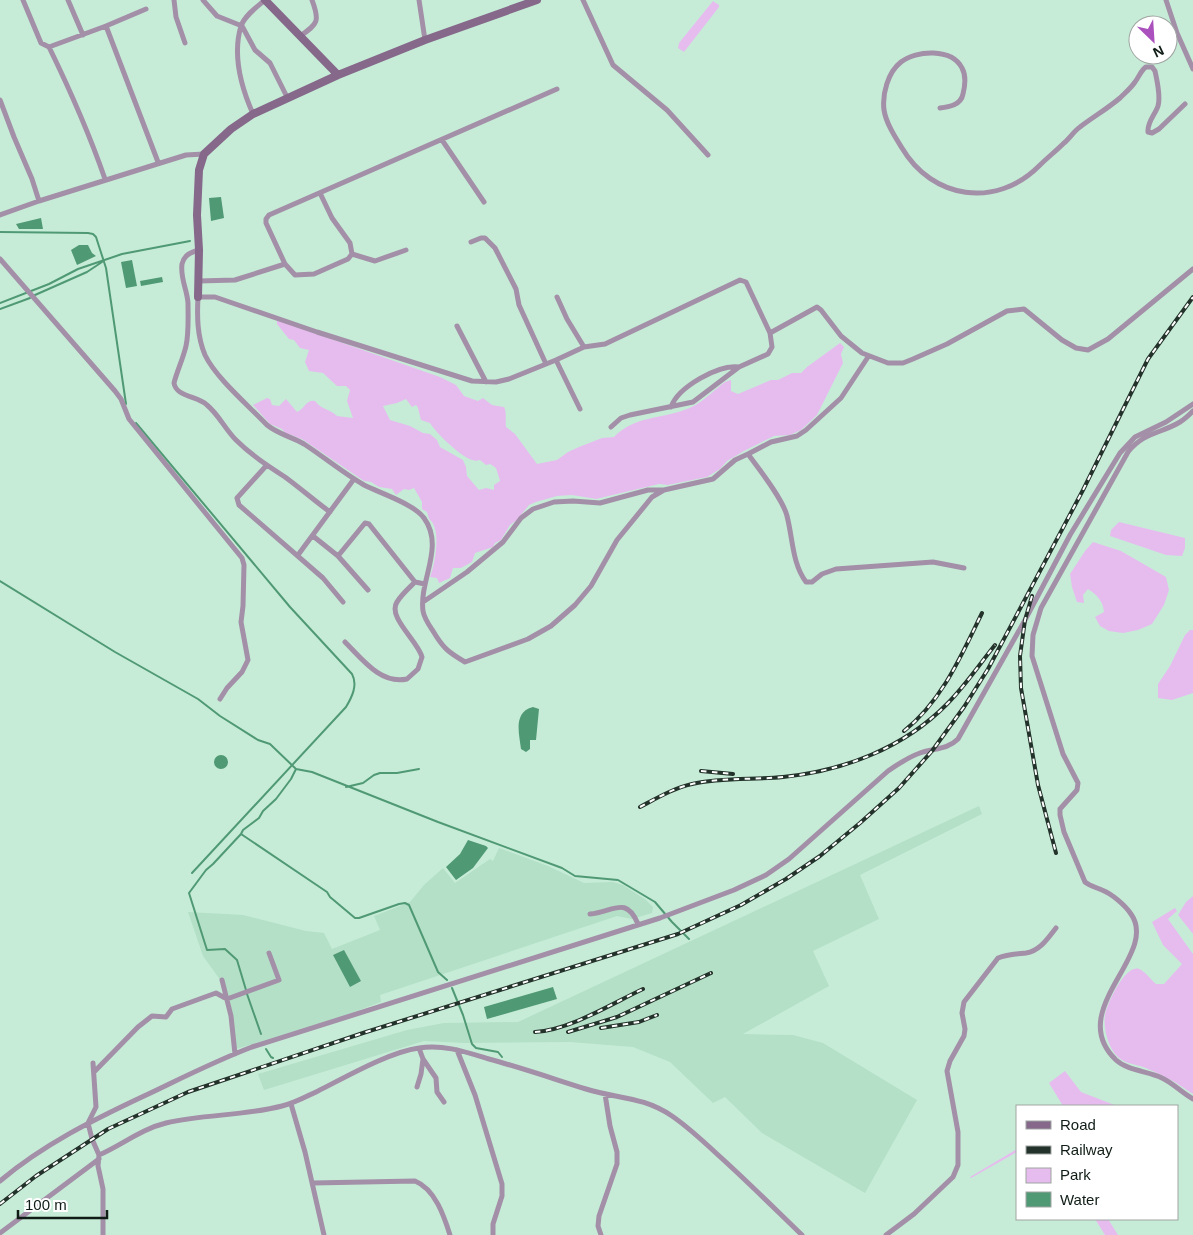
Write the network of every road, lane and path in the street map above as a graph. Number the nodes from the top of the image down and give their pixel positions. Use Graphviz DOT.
graph roads {
  1 [pos="23,0"];
  2 [pos="68,0"];
  3 [pos="174,0"];
  4 [pos="202,0"];
  5 [pos="265,0"];
  6 [pos="312,0"];
  7 [pos="419,0"];
  8 [pos="537,0"];
  9 [pos="583,0"];
  10 [pos="1166,0"];
  11 [pos="146,9"];
  12 [pos="106,26"];
  13 [pos="242,26"];
  14 [pos="83,35"];
  15 [pos="300,36"];
  16 [pos="425,40"];
  17 [pos="186,43"];
  18 [pos="49,47"];
  19 [pos="1193,69"];
  20 [pos="338,75"];
  21 [pos="557,88"];
  22 [pos="288,97"];
  23 [pos="1,103"];
  24 [pos="1185,104"];
  25 [pos="940,108"];
  26 [pos="253,114"];
  27 [pos="442,140"];
  28 [pos="204,154"];
  29 [pos="708,154"];
  30 [pos="158,162"];
  31 [pos="105,179"];
  32 [pos="320,193"];
  33 [pos="39,201"];
  34 [pos="484,202"];
  35 [pos="0,214"];
  36 [pos="471,242"];
  37 [pos="199,250"];
  38 [pos="406,250"];
  39 [pos="352,254"];
  40 [pos="0,259"];
  41 [pos="285,264"];
  42 [pos="1193,269"];
  43 [pos="200,281"];
  44 [pos="198,297"];
  45 [pos="557,297"];
  46 [pos="457,326"];
  47 [pos="770,333"];
  48 [pos="584,347"];
  49 [pos="868,356"];
  50 [pos="556,360"];
  51 [pos="546,364"];
  52 [pos="739,366"];
  53 [pos="486,382"];
  54 [pos="1193,404"];
  55 [pos="671,407"];
  56 [pos="580,409"];
  57 [pos="1193,412"];
  58 [pos="611,427"];
  59 [pos="748,454"];
  60 [pos="266,466"];
  61 [pos="354,479"];
  62 [pos="664,490"];
  63 [pos="330,512"];
  64 [pos="312,536"];
  65 [pos="298,555"];
  66 [pos="338,556"];
  67 [pos="964,568"];
  68 [pos="415,582"];
  69 [pos="425,584"];
  70 [pos="368,590"];
  71 [pos="344,602"];
  72 [pos="423,602"];
  73 [pos="345,642"];
  74 [pos="220,699"];
  75 [pos="590,914"];
  76 [pos="638,924"];
  77 [pos="1056,928"];
  78 [pos="269,953"];
  79 [pos="222,980"];
  80 [pos="227,999"];
  81 [pos="419,1048"];
  82 [pos="457,1050"];
  83 [pos="235,1054"];
  84 [pos="423,1058"];
  85 [pos="93,1063"];
  86 [pos="94,1072"];
  87 [pos="417,1087"];
  88 [pos="605,1094"];
  89 [pos="1193,1100"];
  90 [pos="444,1102"];
  91 [pos="291,1104"];
  92 [pos="88,1122"];
  93 [pos="99,1158"];
  94 [pos="0,1181"];
  95 [pos="313,1183"];
  96 [pos="0,1233"];
  97 [pos="103,1235"];
  98 [pos="324,1235"];
  99 [pos="450,1235"];
  100 [pos="493,1235"];
  101 [pos="601,1235"];
  102 [pos="802,1235"];
  103 [pos="886,1235"];
  1 -- 18 [label="street"];
  2 -- 14 [label="street"];
  3 -- 17 [label="street"];
  4 -- 13 [label="street"];
  5 -- 13 [label="street"];
  5 -- 15 [label="street"];
  6 -- 15 [label="street"];
  7 -- 16 [label="street"];
  8 -- 16 [label="street"];
  9 -- 29 [label="street"];
  10 -- 19 [label="street"];
  11 -- 12 [label="street"];
  12 -- 14 [label="street"];
  12 -- 30 [label="street"];
  13 -- 22 [label="street"];
  13 -- 26 [label="street"];
  14 -- 18 [label="street"];
  15 -- 20 [label="street"];
  16 -- 20 [label="street"];
  18 -- 31 [label="street"];
  20 -- 22 [label="street"];
  21 -- 27 [label="street"];
  22 -- 26 [label="street"];
  23 -- 33 [label="street"];
  24 -- 25 [label="street"];
  26 -- 28 [label="street"];
  27 -- 32 [label="street"];
  27 -- 34 [label="street"];
  28 -- 30 [label="street"];
  28 -- 37 [label="street"];
  30 -- 31 [label="street"];
  31 -- 33 [label="street"];
  32 -- 39 [label="street"];
  32 -- 41 [label="street"];
  33 -- 35 [label="street"];
  36 -- 51 [label="street"];
  37 -- 43 [label="street"];
  37 -- 60 [label="street"];
  38 -- 39 [label="street"];
  39 -- 41 [label="street"];
  40 -- 74 [label="street"];
  41 -- 43 [label="street"];
  42 -- 49 [label="street"];
  43 -- 44 [label="street"];
  44 -- 53 [label="street"];
  44 -- 61 [label="street"];
  45 -- 48 [label="street"];
  46 -- 53 [label="street"];
  47 -- 48 [label="street"];
  47 -- 49 [label="street"];
  47 -- 52 [label="street"];
  48 -- 50 [label="street"];
  49 -- 59 [label="street"];
  50 -- 51 [label="street"];
  50 -- 56 [label="street"];
  51 -- 53 [label="street"];
  52 -- 55 [label="street"];
  52 -- 55 [label="street"];
  54 -- 76 [label="street"];
  55 -- 58 [label="street"];
  57 -- 89 [label="street"];
  59 -- 62 [label="street"];
  59 -- 67 [label="street"];
  60 -- 63 [label="street"];
  60 -- 65 [label="street"];
  61 -- 63 [label="street"];
  61 -- 69 [label="street"];
  62 -- 72 [label="street"];
  62 -- 72 [label="street"];
  63 -- 64 [label="street"];
  64 -- 65 [label="street"];
  64 -- 66 [label="street"];
  65 -- 71 [label="street"];
  66 -- 68 [label="street"];
  66 -- 70 [label="street"];
  68 -- 69 [label="street"];
  68 -- 73 [label="street"];
  69 -- 72 [label="street"];
  75 -- 76 [label="street"];
  76 -- 83 [label="street"];
  77 -- 103 [label="street"];
  78 -- 80 [label="street"];
  79 -- 80 [label="street"];
  80 -- 83 [label="street"];
  80 -- 86 [label="street"];
  81 -- 82 [label="street"];
  81 -- 84 [label="street"];
  81 -- 91 [label="street"];
  82 -- 88 [label="street"];
  82 -- 100 [label="street"];
  83 -- 92 [label="street"];
  84 -- 87 [label="street"];
  84 -- 90 [label="street"];
  85 -- 86 [label="street"];
  86 -- 92 [label="street"];
  88 -- 101 [label="street"];
  88 -- 102 [label="street"];
  91 -- 93 [label="street"];
  91 -- 95 [label="street"];
  92 -- 93 [label="street"];
  92 -- 94 [label="street"];
  93 -- 96 [label="street"];
  93 -- 97 [label="street"];
  95 -- 98 [label="street"];
  95 -- 99 [label="street"];
}
